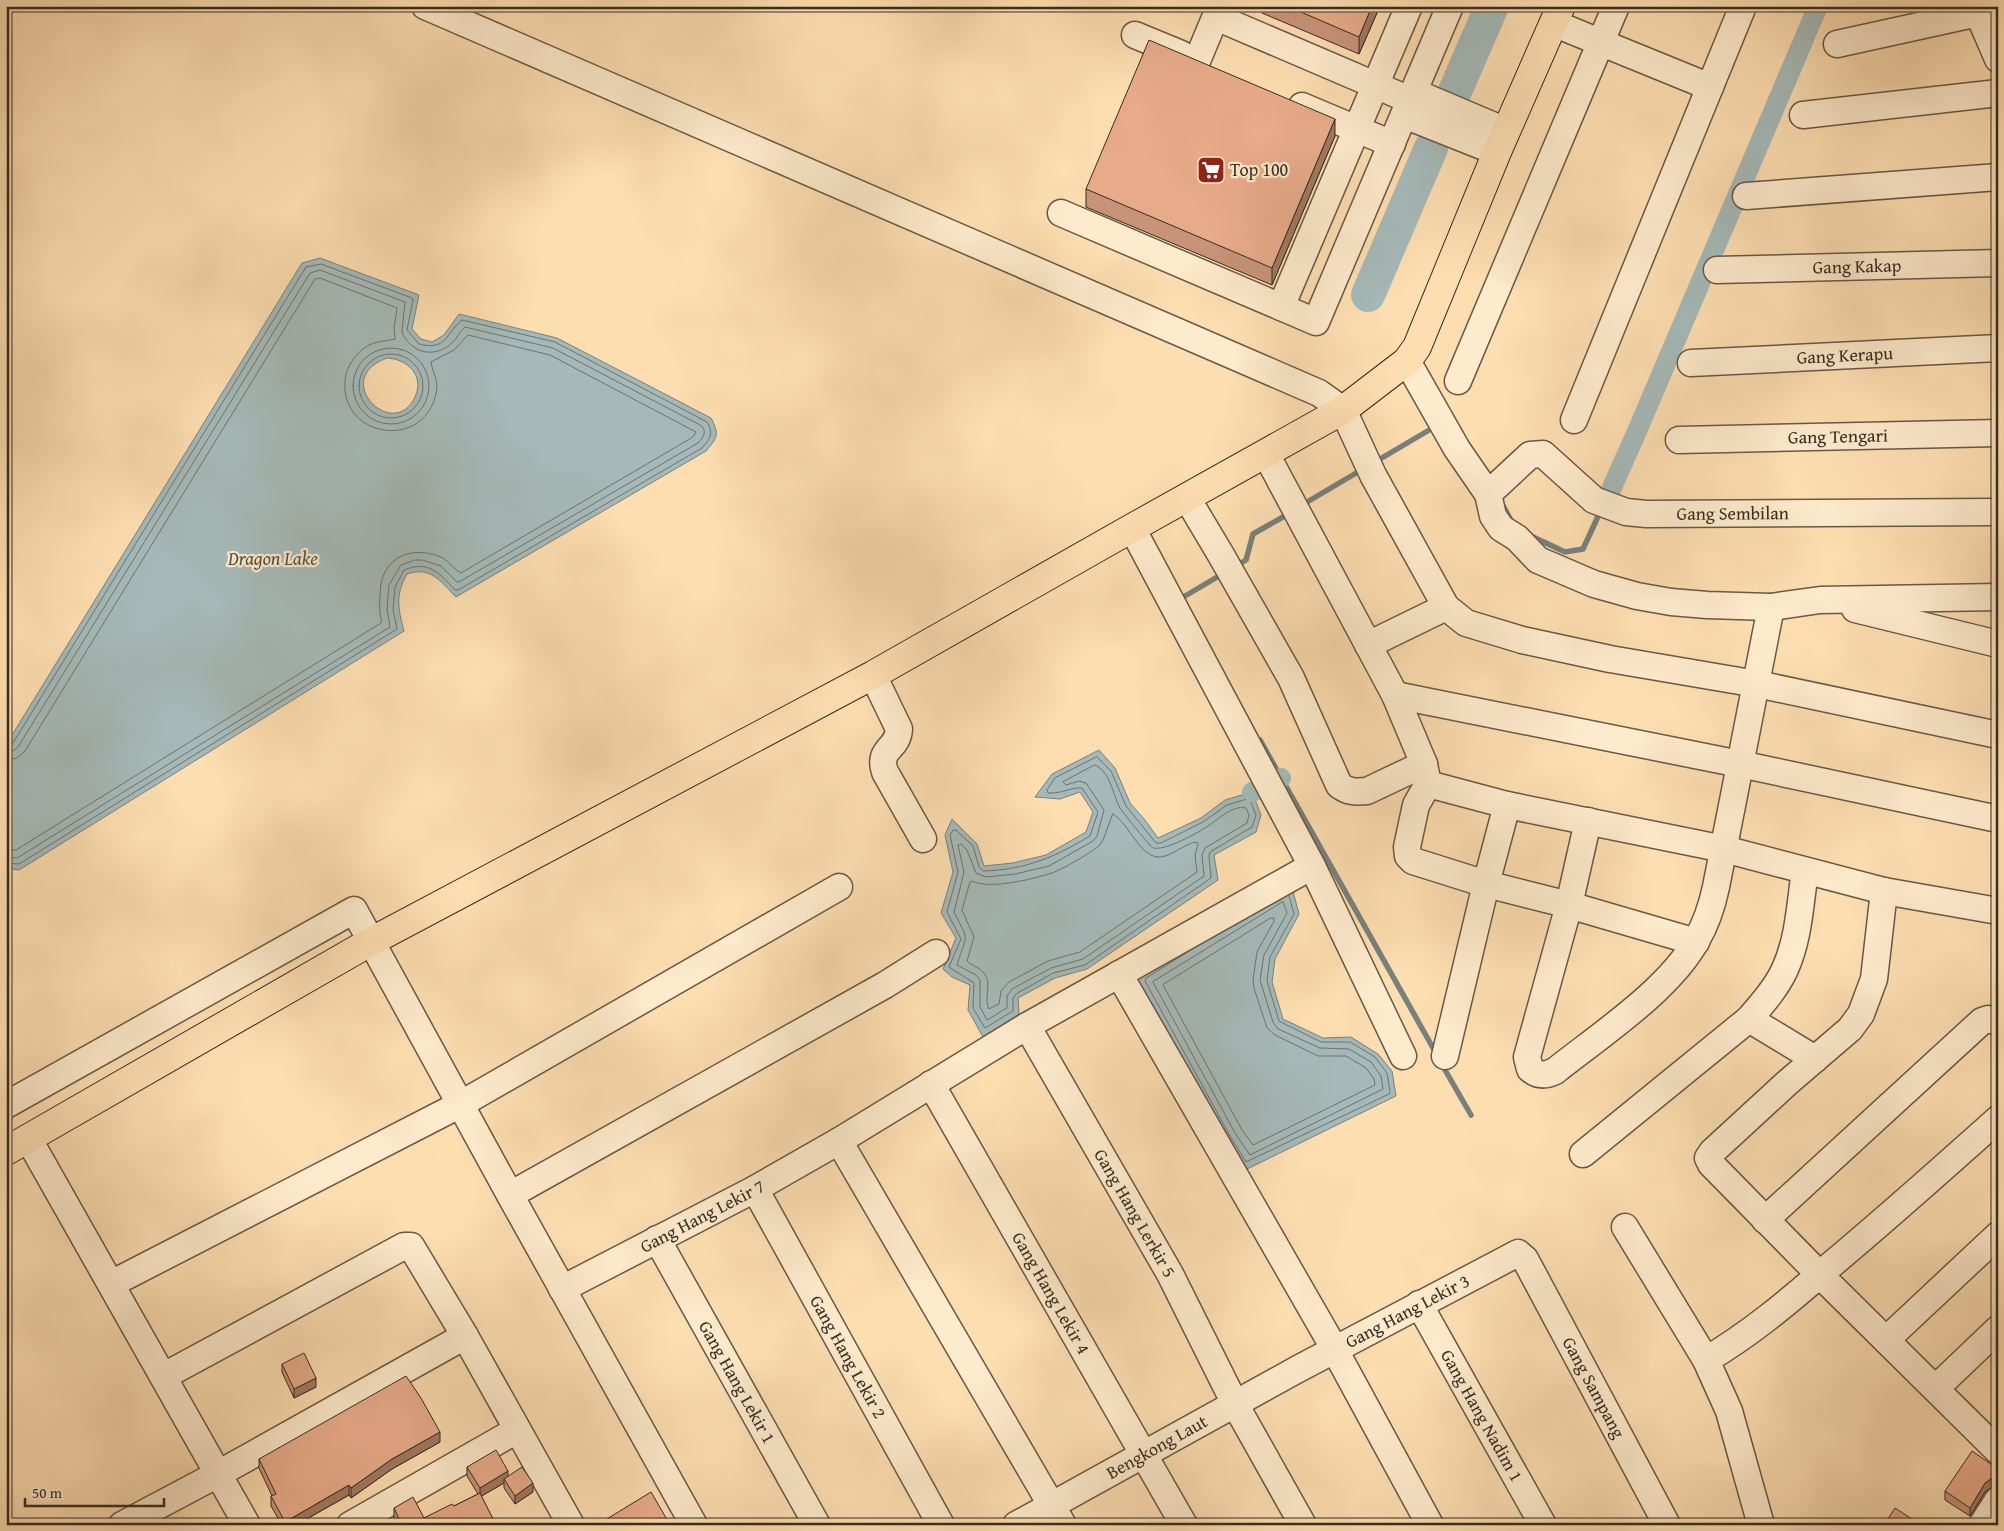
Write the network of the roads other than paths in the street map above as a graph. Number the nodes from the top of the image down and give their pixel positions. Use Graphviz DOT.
graph roads {
  1 [pos="425,6"];
  2 [pos="1409,6"];
  3 [pos="1450,6"];
  4 [pos="1616,6"];
  5 [pos="1743,6"];
  6 [pos="1982,9"];
  7 [pos="1218,12"];
  8 [pos="1557,14"];
  9 [pos="1135,35"];
  10 [pos="1601,42"];
  11 [pos="1837,44"];
  12 [pos="1998,59"];
  13 [pos="1375,85"];
  14 [pos="1710,87"];
  15 [pos="1998,93"];
  16 [pos="1277,95"];
  17 [pos="1410,102"];
  18 [pos="1803,115"];
  19 [pos="1356,129"];
  20 [pos="1502,141"];
  21 [pos="1392,144"];
  22 [pos="1998,177"];
  23 [pos="1746,196"];
  24 [pos="1061,213"];
  25 [pos="1998,263"];
  26 [pos="1717,270"];
  27 [pos="1280,307"];
  28 [pos="1998,348"];
  29 [pos="1406,361"];
  30 [pos="1691,363"];
  31 [pos="1458,381"];
  32 [pos="1343,410"];
  33 [pos="1574,420"];
  34 [pos="1998,433"];
  35 [pos="1679,440"];
  36 [pos="1266,454"];
  37 [pos="1493,490"];
  38 [pos="1187,498"];
  39 [pos="1998,512"];
  40 [pos="1132,528"];
  41 [pos="1998,597"];
  42 [pos="1820,600"];
  43 [pos="1771,606"];
  44 [pos="1446,607"];
  45 [pos="1998,644"];
  46 [pos="1368,646"];
  47 [pos="873,675"];
  48 [pos="1757,684"];
  49 [pos="1395,695"];
  50 [pos="1998,736"];
  51 [pos="1740,764"];
  52 [pos="1426,774"];
  53 [pos="1507,805"];
  54 [pos="1998,819"];
  55 [pos="1588,821"];
  56 [pos="923,839"];
  57 [pos="1724,849"];
  58 [pos="1312,866"];
  59 [pos="1804,871"];
  60 [pos="1486,884"];
  61 [pos="839,887"];
  62 [pos="1884,891"];
  63 [pos="1569,905"];
  64 [pos="1998,910"];
  65 [pos="370,942"];
  66 [pos="1696,942"];
  67 [pos="936,953"];
  68 [pos="1119,974"];
  69 [pos="1749,1019"];
  70 [pos="1998,1022"];
  71 [pos="1027,1026"];
  72 [pos="1404,1056"];
  73 [pos="1445,1056"];
  74 [pos="1815,1059"];
  75 [pos="931,1084"];
  76 [pos="461,1104"];
  77 [pos="6,1105"];
  78 [pos="1998,1119"];
  79 [pos="839,1141"];
  80 [pos="17,1144"];
  81 [pos="1583,1154"];
  82 [pos="755,1189"];
  83 [pos="510,1195"];
  84 [pos="1765,1220"];
  85 [pos="1625,1228"];
  86 [pos="1998,1235"];
  87 [pos="657,1240"];
  88 [pos="1518,1253"];
  89 [pos="1820,1275"];
  90 [pos="111,1284"];
  91 [pos="562,1289"];
  92 [pos="1419,1304"];
  93 [pos="1998,1330"];
  94 [pos="465,1336"];
  95 [pos="1886,1340"];
  96 [pos="1335,1350"];
  97 [pos="1706,1360"];
  98 [pos="1298,1369"];
  99 [pos="164,1376"];
  100 [pos="1936,1388"];
  101 [pos="1235,1404"];
  102 [pos="517,1430"];
  103 [pos="1998,1450"];
  104 [pos="1144,1453"];
  105 [pos="218,1474"];
  106 [pos="1998,1500"];
  107 [pos="1057,1515"];
  108 [pos="562,1521"];
  109 [pos="122,1525"];
  110 [pos="247,1525"];
  111 [pos="350,1525"];
  112 [pos="694,1525"];
  113 [pos="818,1525"];
  114 [pos="941,1525"];
  115 [pos="1016,1525"];
  116 [pos="1184,1525"];
  117 [pos="1303,1525"];
  118 [pos="1430,1525"];
  119 [pos="1543,1525"];
  120 [pos="1667,1525"];
  121 [pos="1761,1525"];
  122 [pos="1982,1525"];
  1 -- 32 [label="street"];
  2 -- 13 [label="street"];
  3 -- 17 [label="street"];
  4 -- 10 [label="street"];
  5 -- 14 [label="street"];
  6 -- 11 [label="street"];
  6 -- 12 [label="street"];
  7 -- 9 [label="street"];
  7 -- 13 [label="street"];
  8 -- 10 [label="street"];
  8 -- 20 [label="main road"];
  10 -- 14 [label="street"];
  10 -- 31 [label="street"];
  13 -- 17 [label="street"];
  13 -- 19 [label="street"];
  14 -- 33 [label="street"];
  15 -- 18 [label="street"];
  16 -- 19 [label="street"];
  17 -- 20 [label="street"];
  17 -- 21 [label="street"];
  19 -- 21 [label="street"];
  19 -- 27 [label="street"];
  20 -- 29 [label="main road"];
  21 -- 27 [label="street"];
  22 -- 23 [label="street"];
  24 -- 27 [label="street"];
  25 -- 26 [label="street, Gang Kakap"];
  28 -- 30 [label="street, Gang Kerapu"];
  29 -- 32 [label="main road"];
  29 -- 37 [label="street"];
  32 -- 36 [label="main road"];
  32 -- 44 [label="street"];
  34 -- 35 [label="street, Gang Tengari"];
  36 -- 38 [label="main road"];
  36 -- 46 [label="street"];
  37 -- 39 [label="street, Gang Sembilan"];
  37 -- 43 [label="street"];
  38 -- 40 [label="main road"];
  38 -- 52 [label="street"];
  40 -- 47 [label="main road"];
  40 -- 58 [label="street"];
  41 -- 42 [label="street"];
  42 -- 43 [label="street"];
  42 -- 45 [label="street"];
  43 -- 48 [label="street"];
  44 -- 46 [label="street"];
  44 -- 48 [label="street"];
  46 -- 49 [label="street"];
  47 -- 56 [label="street"];
  47 -- 65 [label="main road"];
  48 -- 50 [label="street"];
  48 -- 51 [label="street"];
  49 -- 51 [label="street"];
  49 -- 52 [label="street"];
  51 -- 54 [label="street"];
  51 -- 57 [label="street"];
  52 -- 53 [label="street"];
  52 -- 60 [label="street"];
  53 -- 55 [label="street"];
  53 -- 60 [label="street"];
  55 -- 57 [label="street"];
  55 -- 63 [label="street"];
  57 -- 59 [label="street"];
  57 -- 66 [label="street"];
  58 -- 68 [label="street, Gang Hang Lekir 7"];
  58 -- 72 [label="street"];
  59 -- 62 [label="street"];
  59 -- 69 [label="street"];
  60 -- 63 [label="street"];
  60 -- 73 [label="street"];
  61 -- 76 [label="street"];
  62 -- 64 [label="street"];
  62 -- 74 [label="street"];
  63 -- 66 [label="street"];
  63 -- 66 [label="street"];
  65 -- 76 [label="street"];
  65 -- 77 [label="street"];
  65 -- 80 [label="main road"];
  67 -- 83 [label="street"];
  68 -- 71 [label="street, Gang Hang Lekir 7"];
  68 -- 96 [label="street"];
  69 -- 74 [label="street"];
  69 -- 81 [label="street"];
  70 -- 84 [label="street"];
  71 -- 75 [label="street, Gang Hang Lekir 7"];
  71 -- 101 [label="street, Gang Hang Lerkir 5"];
  74 -- 84 [label="street"];
  75 -- 79 [label="street, Gang Hang Lekir 7"];
  75 -- 104 [label="street, Gang Hang Lekir 4"];
  76 -- 83 [label="street"];
  76 -- 90 [label="street"];
  78 -- 89 [label="street"];
  79 -- 82 [label="street, Gang Hang Lekir 7"];
  79 -- 107 [label="street"];
  80 -- 90 [label="street"];
  82 -- 87 [label="street, Gang Hang Lekir 7"];
  82 -- 114 [label="street, Gang Hang Lekir 2"];
  83 -- 91 [label="street"];
  84 -- 89 [label="street"];
  85 -- 97 [label="street"];
  86 -- 95 [label="street"];
  87 -- 91 [label="street, Gang Hang Lekir 7"];
  87 -- 113 [label="street, Gang Hang Lekir 1"];
  88 -- 92 [label="street, Gang Hang Lekir 3"];
  88 -- 120 [label="street, Gang Sampang"];
  89 -- 95 [label="street"];
  89 -- 97 [label="street"];
  90 -- 99 [label="street"];
  91 -- 112 [label="street"];
  92 -- 96 [label="street, Gang Hang Lekir 3"];
  92 -- 119 [label="street, Gang Hang Nadim 1"];
  93 -- 100 [label="street"];
  94 -- 99 [label="street"];
  94 -- 102 [label="street"];
  94 -- 105 [label="street"];
  95 -- 100 [label="street"];
  96 -- 98 [label="street, Gang Hang Lekir 3"];
  96 -- 118 [label="street"];
  97 -- 121 [label="street"];
  98 -- 101 [label="street, Bengkong Laut"];
  99 -- 105 [label="street"];
  100 -- 103 [label="street"];
  101 -- 104 [label="street, Bengkong Laut"];
  101 -- 117 [label="street, Gang Hang Lerkir 5"];
  102 -- 108 [label="street"];
  102 -- 111 [label="street"];
  104 -- 107 [label="street, Bengkong Laut"];
  104 -- 116 [label="street, Gang Hang Lekir 4"];
  105 -- 109 [label="street"];
  105 -- 110 [label="street"];
  106 -- 122 [label="street"];
  107 -- 115 [label="street, Bengkong Laut"];
}
